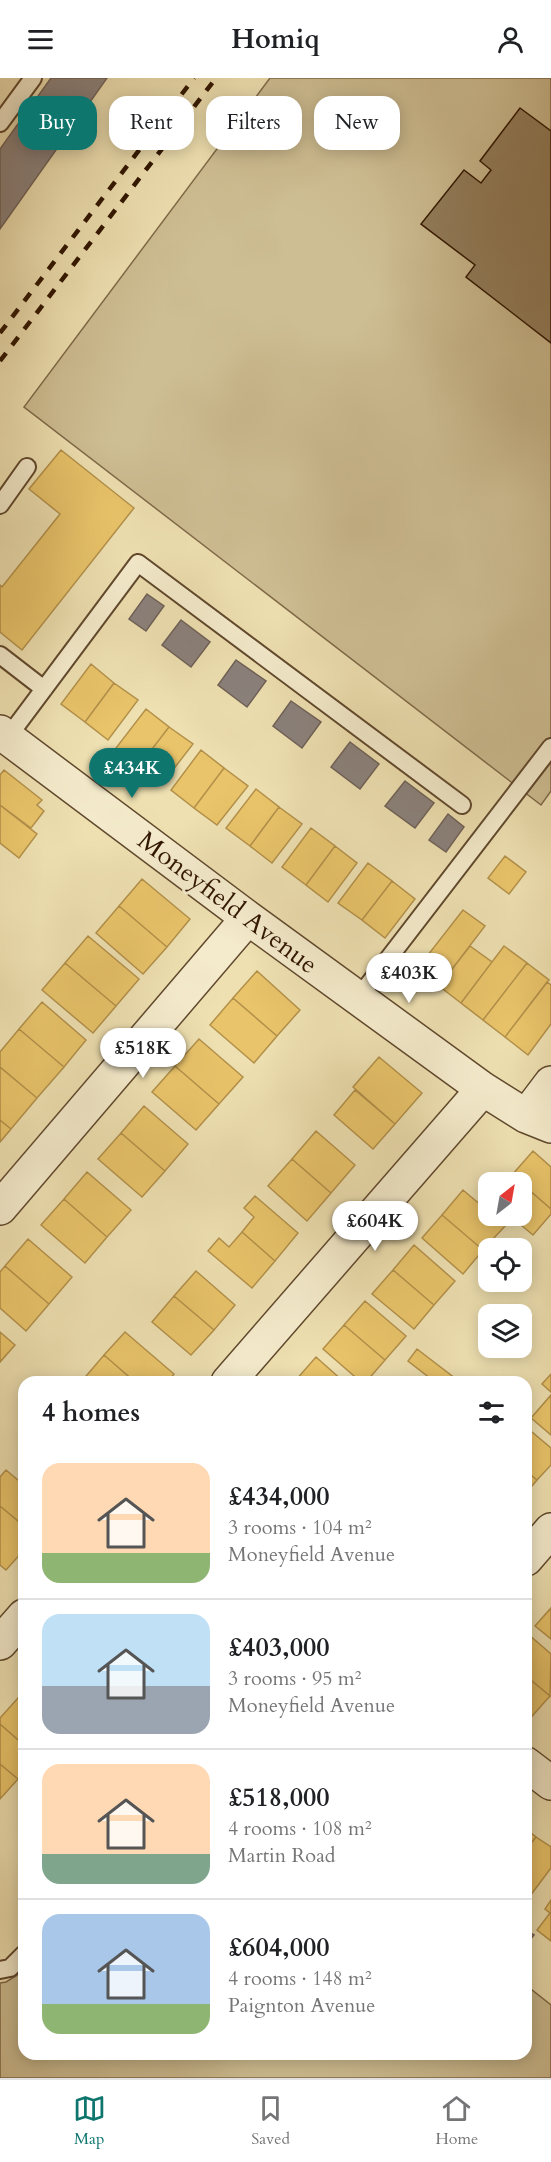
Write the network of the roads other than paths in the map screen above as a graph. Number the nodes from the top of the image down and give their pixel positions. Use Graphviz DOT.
graph roads {
  1 [pos="33,78"];
  2 [pos="0,123"];
  3 [pos="27,467"];
  4 [pos="0,505"];
  5 [pos="0,655"];
  6 [pos="44,689"];
  7 [pos="4,734"];
  8 [pos="551,747"];
  9 [pos="462,805"];
  10 [pos="248,918"];
  11 [pos="358,998"];
  12 [pos="551,1083"];
  13 [pos="483,1089"];
  14 [pos="538,1121"];
  15 [pos="0,1208"];
  16 [pos="233,1376"];
  17 [pos="551,1530"];
  18 [pos="532,1551"];
  19 [pos="18,1623"];
  20 [pos="0,1643"];
  21 [pos="532,1769"];
  22 [pos="551,1783"];
  23 [pos="18,1960"];
  24 [pos="0,1970"];
  1 -- 2 [label="lane"];
  3 -- 4 [label="lane"];
  5 -- 6 [label="lane"];
  6 -- 7 [label="lane"];
  6 -- 9 [label="lane"];
  7 -- 10 [label="street, Moneyfield Avenue"];
  8 -- 11 [label="lane"];
  10 -- 11 [label="street, Moneyfield Avenue"];
  10 -- 15 [label="street"];
  11 -- 13 [label="street, Moneyfield Avenue"];
  12 -- 14 [label="street"];
  13 -- 14 [label="street, Moneyfield Avenue"];
  13 -- 16 [label="street"];
  17 -- 18 [label="street"];
  19 -- 20 [label="street"];
  21 -- 22 [label="street"];
  23 -- 24 [label="lane"];
}
